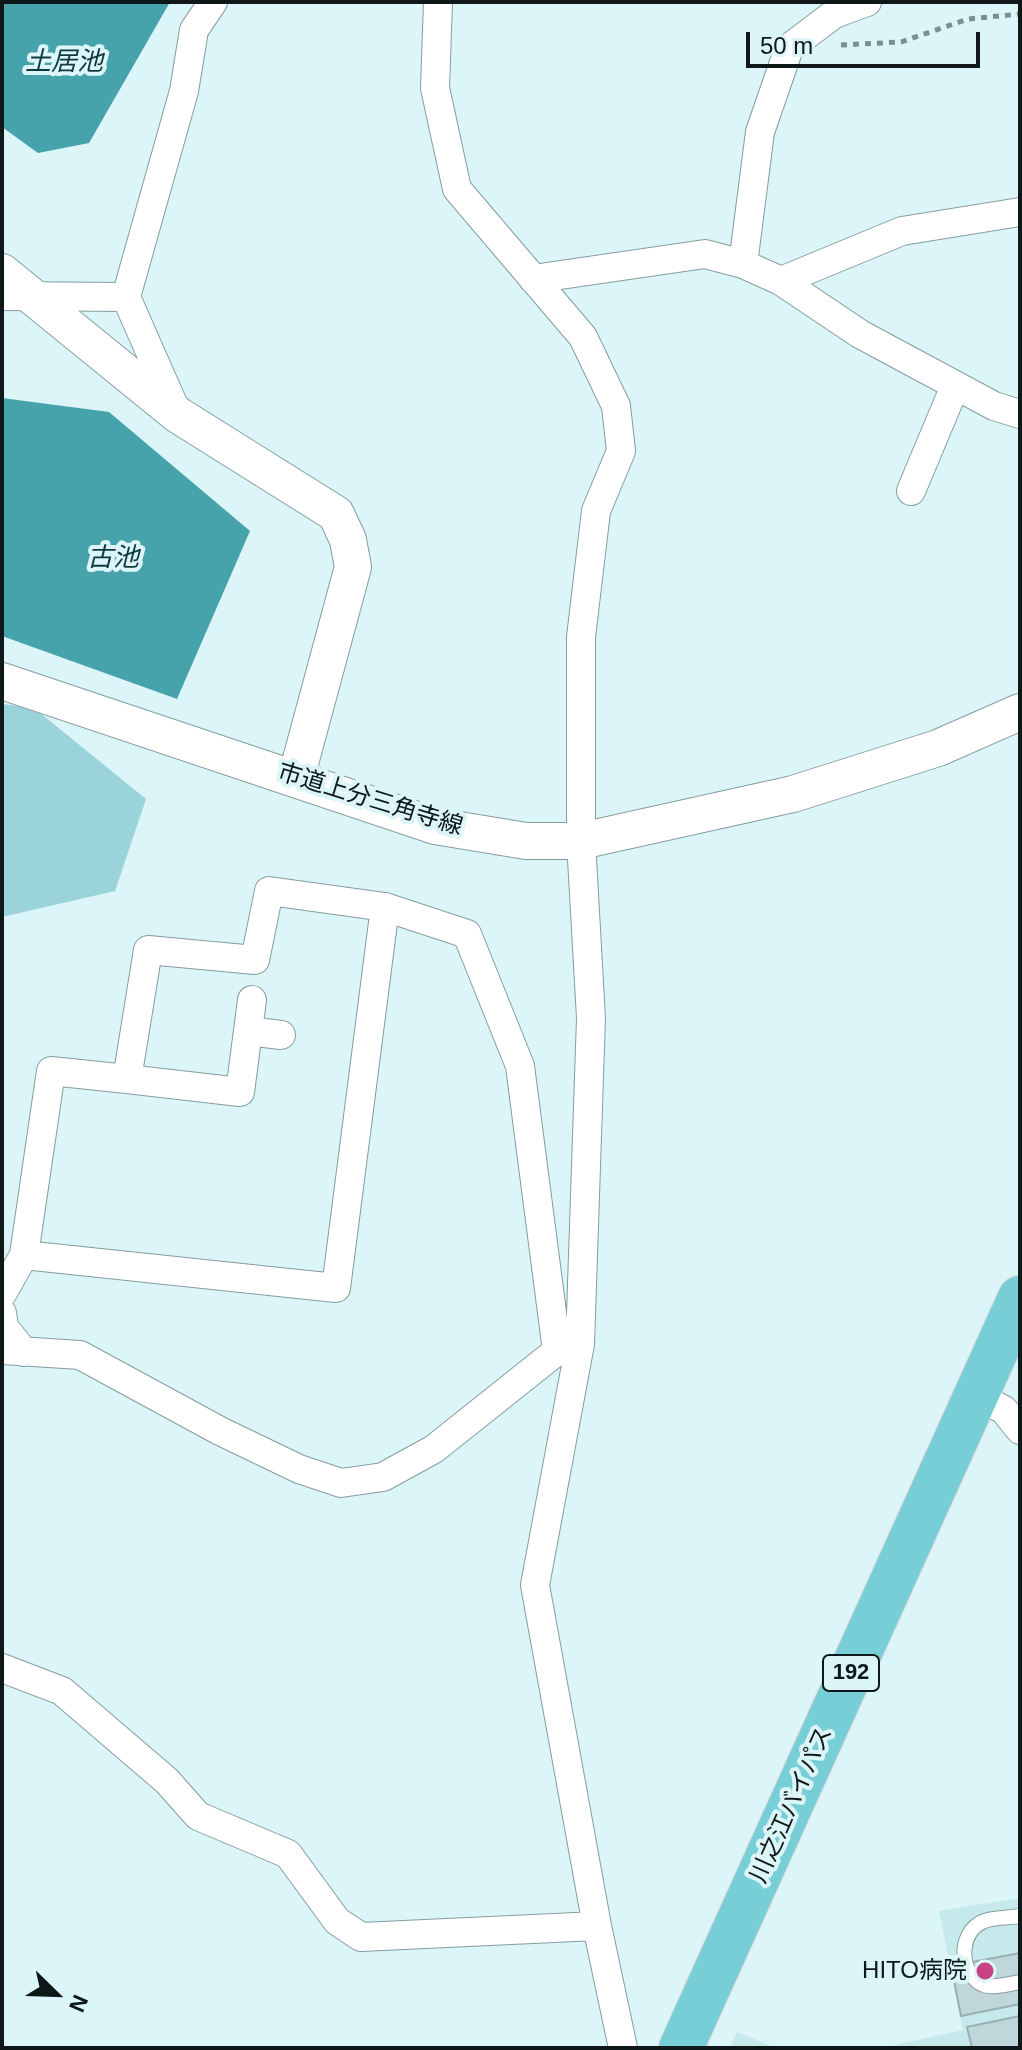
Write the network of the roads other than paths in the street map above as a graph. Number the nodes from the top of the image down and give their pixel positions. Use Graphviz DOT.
graph roads {
  1 [pos="213,2"];
  2 [pos="438,2"];
  3 [pos="867,2"];
  4 [pos="1020,212"];
  5 [pos="743,264"];
  6 [pos="2,272"];
  7 [pos="533,279"];
  8 [pos="781,281"];
  9 [pos="16,296"];
  10 [pos="126,297"];
  11 [pos="955,386"];
  12 [pos="1020,414"];
  13 [pos="178,415"];
  14 [pos="911,491"];
  15 [pos="2,681"];
  16 [pos="1020,712"];
  17 [pos="296,778"];
  18 [pos="581,841"];
  19 [pos="385,907"];
  20 [pos="252,1000"];
  21 [pos="248,1031"];
  22 [pos="281,1035"];
  23 [pos="127,1079"];
  24 [pos="24,1255"];
  25 [pos="2,1294"];
  26 [pos="1020,1298"];
  27 [pos="2,1313"];
  28 [pos="568,1348"];
  29 [pos="13,1351"];
  30 [pos="976,1395"];
  31 [pos="1020,1430"];
  32 [pos="2,1668"];
  33 [pos="1020,1916"];
  34 [pos="597,1926"];
  35 [pos="1020,1982"];
  36 [pos="623,2048"];
  37 [pos="681,2048"];
  1 -- 10 [label="street"];
  2 -- 7 [label="street"];
  3 -- 5 [label="street"];
  4 -- 8 [label="street"];
  5 -- 7 [label="street"];
  5 -- 8 [label="street"];
  6 -- 9 [label="street"];
  7 -- 18 [label="street"];
  8 -- 11 [label="street"];
  9 -- 10 [label="street"];
  9 -- 13 [label="street"];
  10 -- 13 [label="street"];
  11 -- 12 [label="street"];
  11 -- 14 [label="street"];
  13 -- 17 [label="street"];
  15 -- 17 [label="street, 市道上分三角寺線"];
  16 -- 18 [label="street, 市道上分三角寺線"];
  17 -- 18 [label="street, 市道上分三角寺線"];
  18 -- 28 [label="street"];
  19 -- 23 [label="street"];
  19 -- 24 [label="street"];
  19 -- 28 [label="street"];
  20 -- 21 [label="street"];
  21 -- 22 [label="street"];
  21 -- 23 [label="street"];
  23 -- 24 [label="street"];
  24 -- 25 [label="street"];
  26 -- 30 [label="highway, 川之江バイパス / 192"];
  27 -- 29 [label="street"];
  28 -- 29 [label="street"];
  28 -- 34 [label="street"];
  30 -- 31 [label="street"];
  30 -- 37 [label="highway, 川之江バイパス / 192"];
  32 -- 34 [label="street"];
  33 -- 35 [label="lane"];
  34 -- 36 [label="street"];
}
